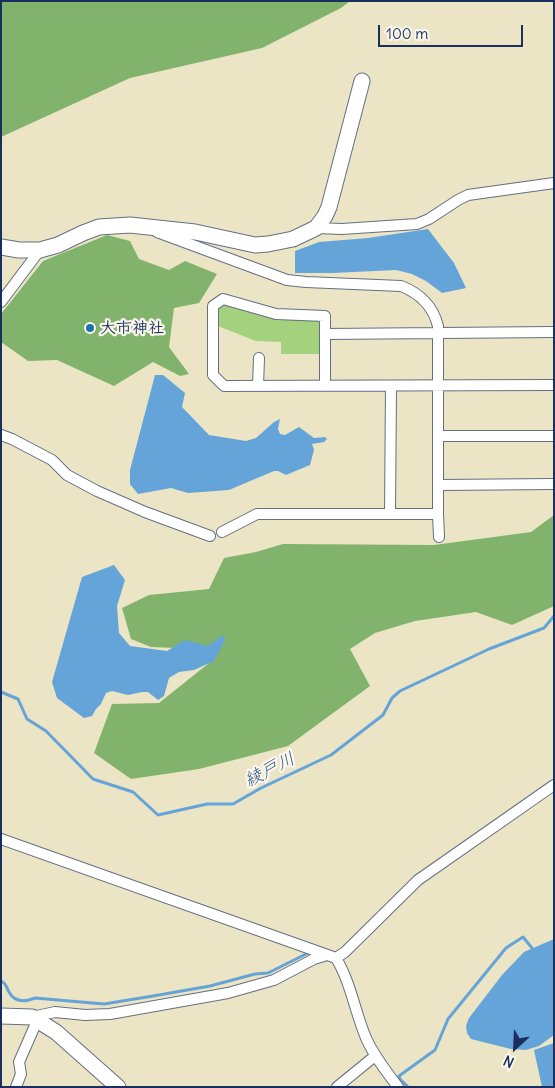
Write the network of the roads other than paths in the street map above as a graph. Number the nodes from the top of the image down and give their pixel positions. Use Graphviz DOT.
graph roads {
  1 [pos="362,81"];
  2 [pos="553,182"];
  3 [pos="144,227"];
  4 [pos="316,228"];
  5 [pos="1,247"];
  6 [pos="40,250"];
  7 [pos="1,302"];
  8 [pos="554,332"];
  9 [pos="438,333"];
  10 [pos="325,334"];
  11 [pos="259,358"];
  12 [pos="554,385"];
  13 [pos="258,386"];
  14 [pos="325,386"];
  15 [pos="391,386"];
  16 [pos="438,386"];
  17 [pos="1,435"];
  18 [pos="438,436"];
  19 [pos="554,436"];
  20 [pos="554,484"];
  21 [pos="439,485"];
  22 [pos="390,514"];
  23 [pos="438,514"];
  24 [pos="222,532"];
  25 [pos="210,536"];
  26 [pos="438,537"];
  27 [pos="554,785"];
  28 [pos="1,838"];
  29 [pos="332,956"];
  30 [pos="1,1016"];
  31 [pos="34,1019"];
  32 [pos="375,1056"];
  33 [pos="16,1087"];
  34 [pos="118,1087"];
  35 [pos="338,1087"];
  36 [pos="398,1087"];
  1 -- 4 [label="street"];
  2 -- 4 [label="street"];
  3 -- 4 [label="street"];
  3 -- 6 [label="street"];
  3 -- 9 [label="street"];
  5 -- 6 [label="street"];
  6 -- 7 [label="street"];
  8 -- 9 [label="street"];
  9 -- 10 [label="street"];
  9 -- 16 [label="street"];
  10 -- 13 [label="street"];
  10 -- 14 [label="street"];
  11 -- 13 [label="street"];
  12 -- 16 [label="street"];
  13 -- 14 [label="street"];
  14 -- 15 [label="street"];
  15 -- 16 [label="street"];
  15 -- 22 [label="street"];
  16 -- 18 [label="street"];
  17 -- 25 [label="street"];
  18 -- 19 [label="street"];
  18 -- 21 [label="street"];
  20 -- 21 [label="street"];
  21 -- 23 [label="street"];
  22 -- 23 [label="street"];
  22 -- 24 [label="street"];
  23 -- 26 [label="street"];
  27 -- 29 [label="street"];
  28 -- 29 [label="street"];
  29 -- 31 [label="street"];
  29 -- 32 [label="street"];
  30 -- 31 [label="street"];
  31 -- 33 [label="street"];
  31 -- 34 [label="street"];
  32 -- 35 [label="street"];
  32 -- 36 [label="street"];
}
